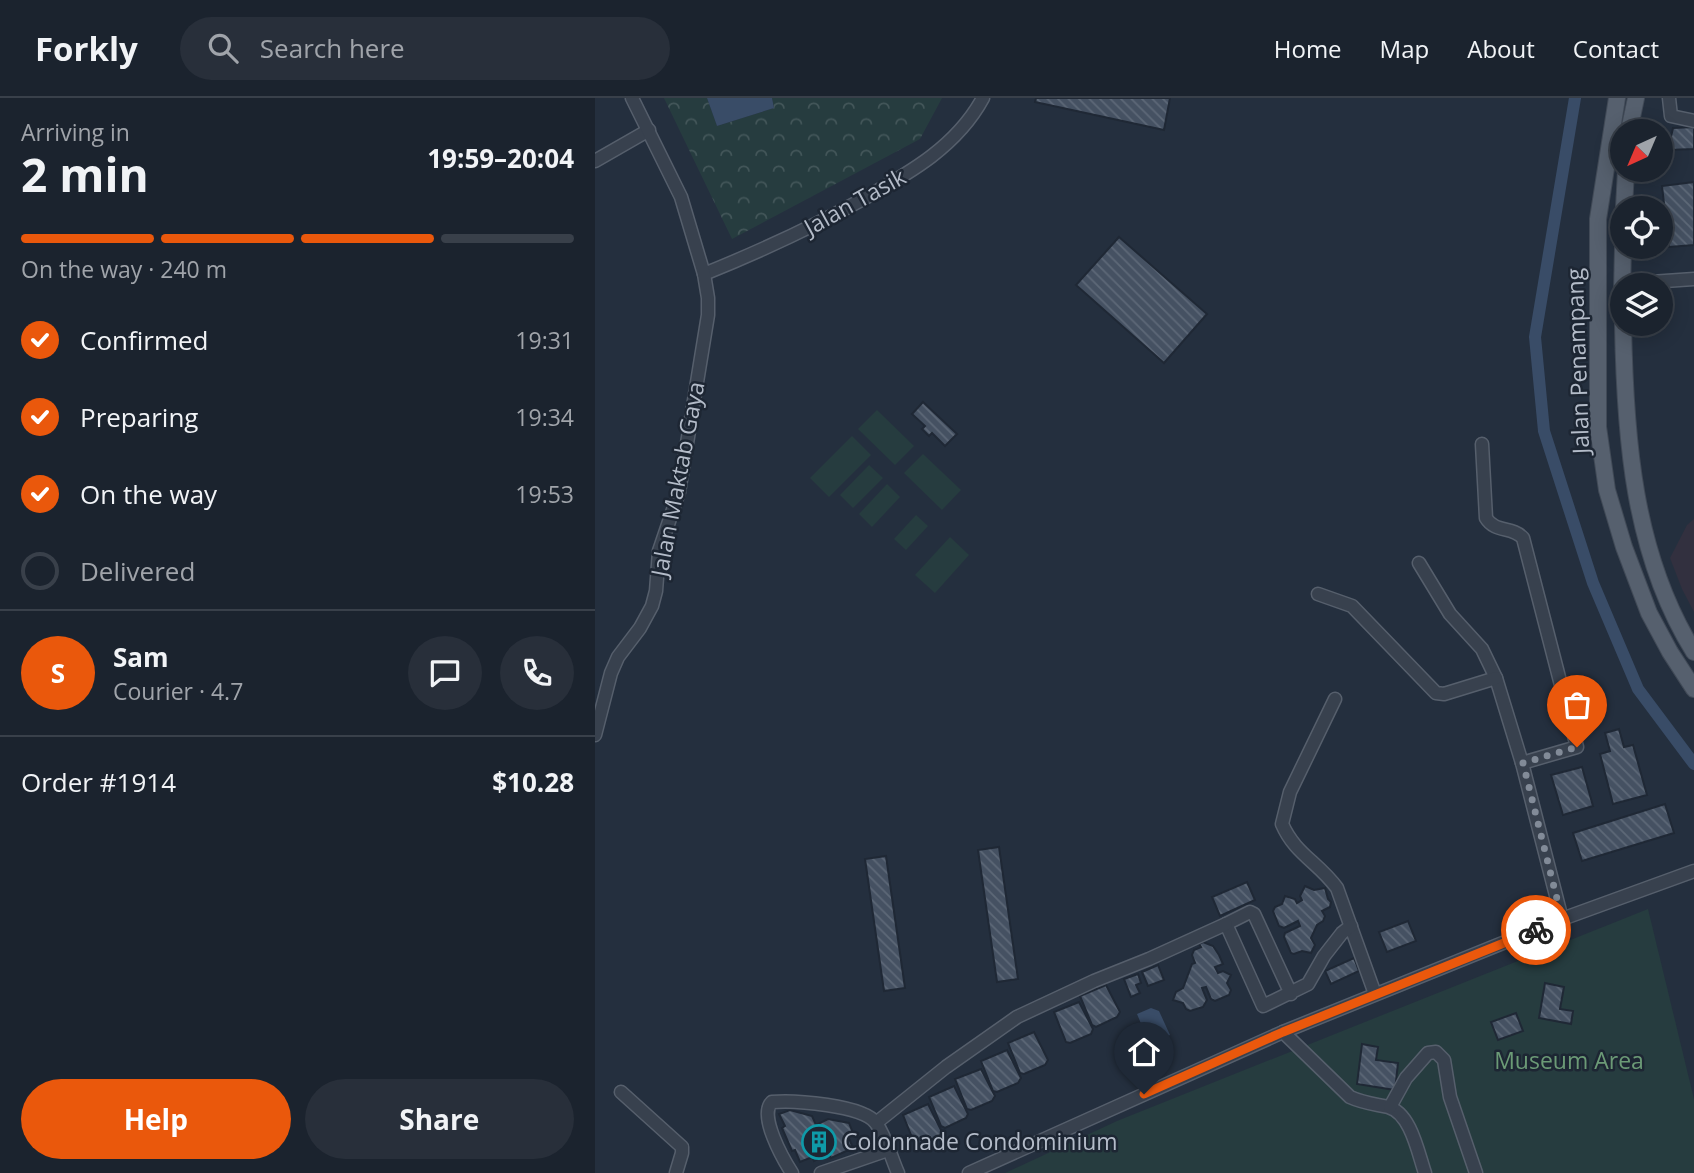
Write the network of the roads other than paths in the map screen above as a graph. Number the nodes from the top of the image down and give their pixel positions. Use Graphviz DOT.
graph roads {
  1 [pos="632,98"];
  2 [pos="983,98"];
  3 [pos="1617,98"];
  4 [pos="1636,98"];
  5 [pos="1669,98"];
  6 [pos="1632,119"];
  7 [pos="1694,121"];
  8 [pos="649,130"];
  9 [pos="595,161"];
  10 [pos="704,274"];
  11 [pos="1694,279"];
  12 [pos="1673,282"];
  13 [pos="1610,296"];
  14 [pos="1597,304"];
  15 [pos="1623,336"];
  16 [pos="1482,444"];
  17 [pos="1419,564"];
  18 [pos="1318,594"];
  19 [pos="1668,605"];
  20 [pos="1649,613"];
  21 [pos="1694,652"];
  22 [pos="1496,678"];
  23 [pos="1694,689"];
  24 [pos="1335,699"];
  25 [pos="595,735"];
  26 [pos="1523,763"];
  27 [pos="1691,876"];
  28 [pos="1562,919"];
  29 [pos="1226,924"];
  30 [pos="1351,926"];
  31 [pos="1291,994"];
  32 [pos="1375,995"];
  33 [pos="1283,1032"];
  34 [pos="621,1092"];
  35 [pos="1390,1107"];
  36 [pos="876,1123"];
  37 [pos="888,1150"];
  38 [pos="676,1173"];
  39 [pos="792,1173"];
  40 [pos="821,1173"];
  41 [pos="898,1173"];
  42 [pos="969,1173"];
  43 [pos="1425,1173"];
  44 [pos="1476,1173"];
  1 -- 8 [label="street, Jalan Maktab Gaya"];
  2 -- 10 [label="street, Jalan Tasik"];
  3 -- 14 [label="main road, Jalan Penampang"];
  4 -- 6 [label="main road"];
  5 -- 7 [label="street"];
  8 -- 9 [label="street"];
  8 -- 10 [label="street, Jalan Maktab Gaya"];
  10 -- 25 [label="street, Jalan Maktab Gaya"];
  11 -- 12 [label="street"];
  13 -- 14 [label="main road"];
  14 -- 20 [label="main road, Jalan Penampang"];
  15 -- 19 [label="main road, Jalan Penampang"];
  16 -- 26 [label="street"];
  17 -- 22 [label="street"];
  18 -- 22 [label="street"];
  19 -- 20 [label="main road"];
  19 -- 21 [label="main road, Jalan Penampang"];
  20 -- 23 [label="main road, Jalan Penampang"];
  22 -- 26 [label="street"];
  24 -- 30 [label="street"];
  26 -- 28 [label="street"];
  27 -- 28 [label="street"];
  28 -- 32 [label="street"];
  29 -- 31 [label="street"];
  29 -- 31 [label="street"];
  29 -- 36 [label="street"];
  30 -- 31 [label="street"];
  30 -- 32 [label="street"];
  32 -- 33 [label="street"];
  33 -- 35 [label="street"];
  33 -- 42 [label="street"];
  34 -- 38 [label="street"];
  35 -- 43 [label="street"];
  35 -- 44 [label="street"];
  36 -- 37 [label="street"];
  36 -- 39 [label="street"];
  37 -- 40 [label="street"];
  37 -- 41 [label="street"];
}
